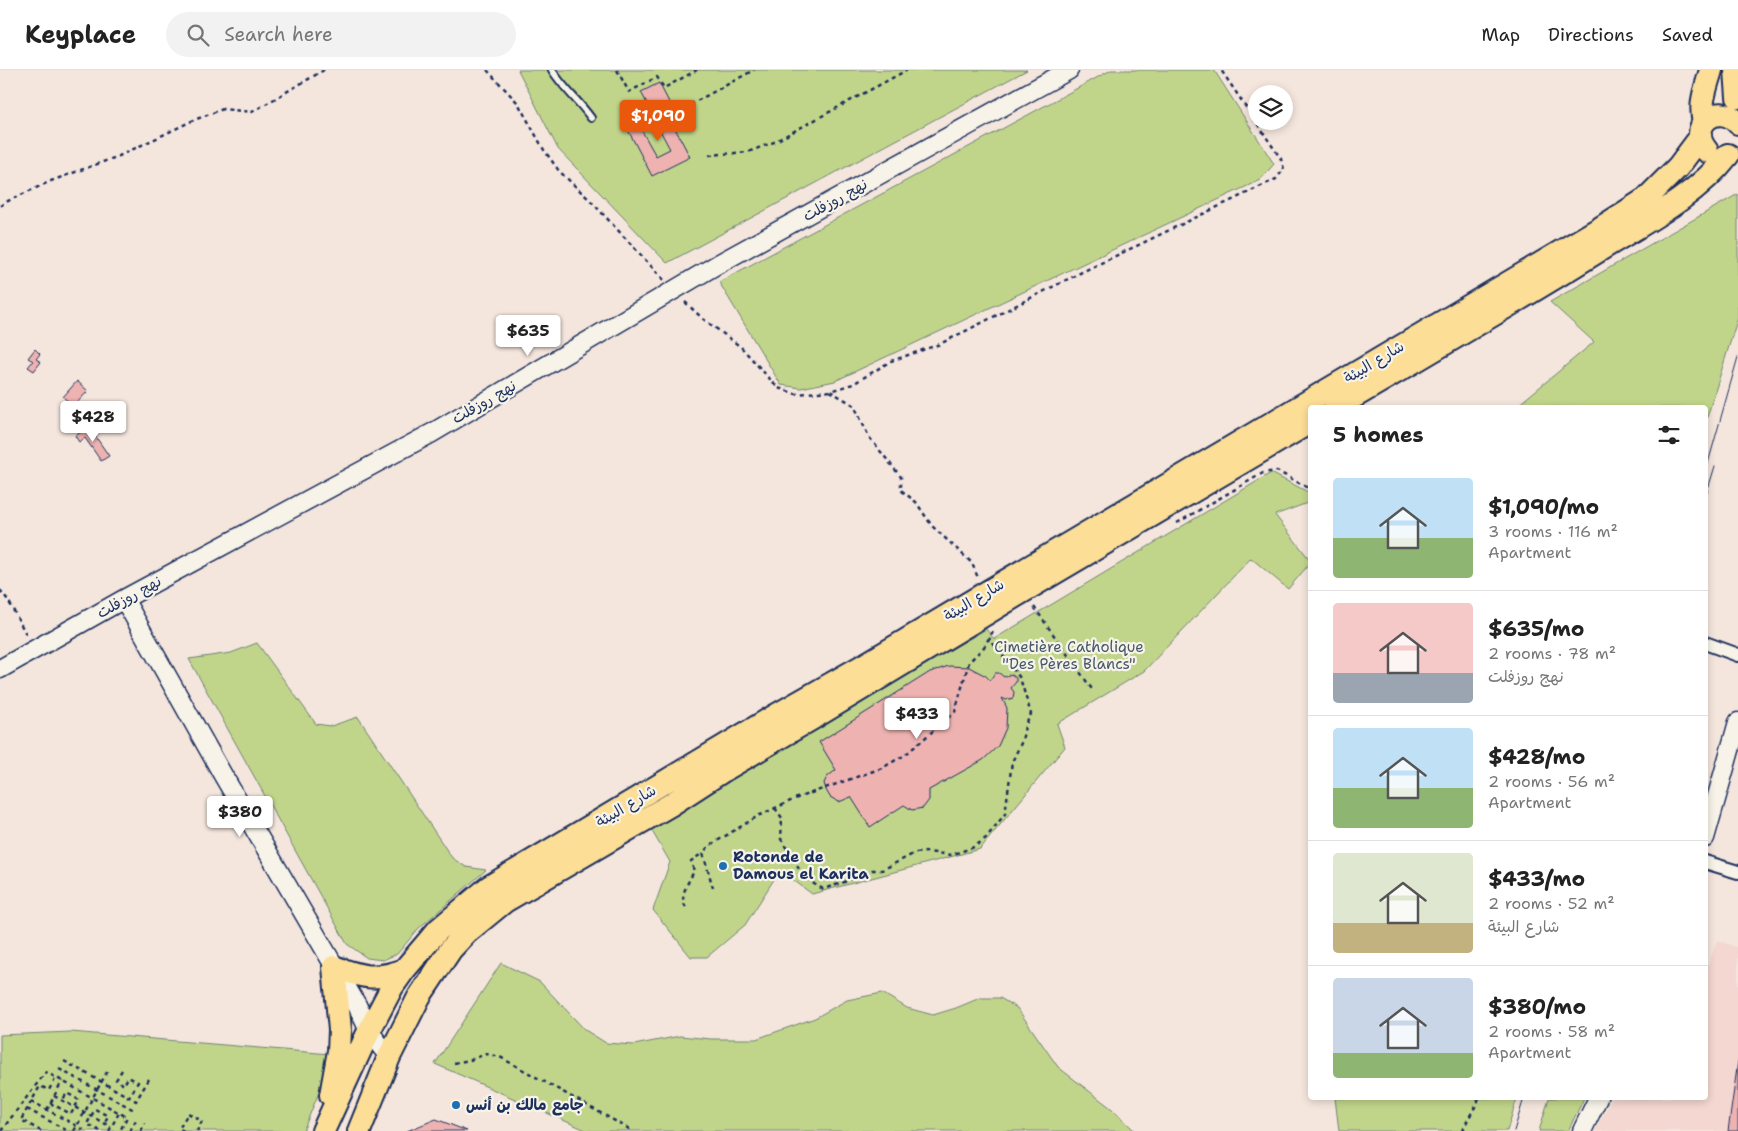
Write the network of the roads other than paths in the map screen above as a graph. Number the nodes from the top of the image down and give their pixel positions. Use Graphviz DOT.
graph roads {
  1 [pos="552,70"];
  2 [pos="1069,70"];
  3 [pos="1711,70"];
  4 [pos="1736,70"];
  5 [pos="1738,97"];
  6 [pos="591,118"];
  7 [pos="1737,119"];
  8 [pos="1702,130"];
  9 [pos="1734,153"];
  10 [pos="1340,405"];
  11 [pos="1308,423"];
  12 [pos="124,599"];
  13 [pos="1708,644"];
  14 [pos="1738,655"];
  15 [pos="0,669"];
  16 [pos="1738,722"];
  17 [pos="1732,768"];
  18 [pos="1708,830"];
  19 [pos="1708,863"];
  20 [pos="1738,872"];
  21 [pos="334,967"];
  22 [pos="404,970"];
  23 [pos="369,1031"];
  24 [pos="389,1057"];
  25 [pos="1597,1100"];
  26 [pos="323,1131"];
  27 [pos="359,1131"];
  28 [pos="1582,1131"];
  1 -- 6 [label="lane"];
  2 -- 12 [label="street, نهج روزفلت"];
  3 -- 8 [label="highway"];
  4 -- 5 [label="highway"];
  7 -- 8 [label="highway"];
  8 -- 9 [label="highway"];
  8 -- 22 [label="highway, شارع البيئة"];
  9 -- 10 [label="highway, شارع البيئة"];
  11 -- 24 [label="highway, شارع البيئة"];
  12 -- 15 [label="street, نهج روزفلت"];
  12 -- 21 [label="street"];
  13 -- 14 [label="street"];
  16 -- 17 [label="street"];
  17 -- 18 [label="street"];
  19 -- 20 [label="street"];
  21 -- 22 [label="highway"];
  21 -- 23 [label="street"];
  21 -- 26 [label="highway"];
  22 -- 23 [label="highway, شارع البيئة"];
  23 -- 24 [label="street"];
  23 -- 26 [label="highway, شارع البيئة"];
  24 -- 27 [label="highway, شارع البيئة"];
  25 -- 28 [label="street"];
}
